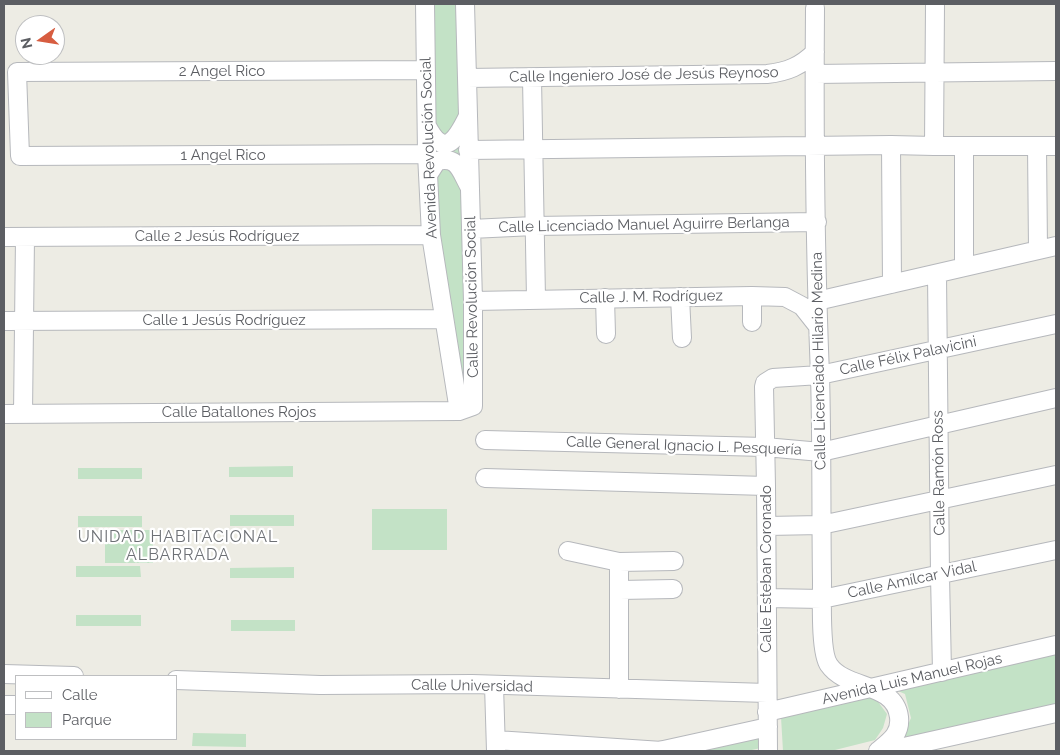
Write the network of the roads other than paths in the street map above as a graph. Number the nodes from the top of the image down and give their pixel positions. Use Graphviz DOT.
graph roads {
  1 [pos="425,4"];
  2 [pos="465,4"];
  3 [pos="935,4"];
  4 [pos="815,8"];
  5 [pos="815,52"];
  6 [pos="426,70"];
  7 [pos="1056,71"];
  8 [pos="934,72"];
  9 [pos="815,74"];
  10 [pos="467,78"];
  11 [pos="532,78"];
  12 [pos="468,118"];
  13 [pos="427,126"];
  14 [pos="891,145"];
  15 [pos="934,146"];
  16 [pos="964,146"];
  17 [pos="1036,146"];
  18 [pos="1056,146"];
  19 [pos="816,147"];
  20 [pos="533,149"];
  21 [pos="468,150"];
  22 [pos="427,154"];
  23 [pos="20,156"];
  24 [pos="428,175"];
  25 [pos="470,188"];
  26 [pos="817,222"];
  27 [pos="534,226"];
  28 [pos="471,229"];
  29 [pos="431,235"];
  30 [pos="4,237"];
  31 [pos="25,237"];
  32 [pos="1056,246"];
  33 [pos="1038,250"];
  34 [pos="964,267"];
  35 [pos="937,274"];
  36 [pos="892,284"];
  37 [pos="752,296"];
  38 [pos="680,297"];
  39 [pos="605,298"];
  40 [pos="536,299"];
  41 [pos="473,301"];
  42 [pos="817,301"];
  43 [pos="444,319"];
  44 [pos="4,321"];
  45 [pos="23,321"];
  46 [pos="752,322"];
  47 [pos="1056,324"];
  48 [pos="817,325"];
  49 [pos="606,334"];
  50 [pos="682,338"];
  51 [pos="938,350"];
  52 [pos="820,375"];
  53 [pos="764,387"];
  54 [pos="1056,398"];
  55 [pos="466,408"];
  56 [pos="4,414"];
  57 [pos="22,414"];
  58 [pos="938,424"];
  59 [pos="485,440"];
  60 [pos="765,447"];
  61 [pos="821,452"];
  62 [pos="1056,476"];
  63 [pos="485,478"];
  64 [pos="766,486"];
  65 [pos="940,501"];
  66 [pos="821,525"];
  67 [pos="767,526"];
  68 [pos="1056,550"];
  69 [pos="568,551"];
  70 [pos="674,561"];
  71 [pos="619,562"];
  72 [pos="940,575"];
  73 [pos="673,589"];
  74 [pos="620,590"];
  75 [pos="767,598"];
  76 [pos="822,599"];
  77 [pos="1056,645"];
  78 [pos="942,672"];
  79 [pos="4,674"];
  80 [pos="39,675"];
  81 [pos="178,680"];
  82 [pos="494,685"];
  83 [pos="870,688"];
  84 [pos="619,690"];
  85 [pos="767,692"];
  86 [pos="1056,713"];
  87 [pos="767,719"];
  88 [pos="943,745"];
  89 [pos="496,746"];
  90 [pos="660,751"];
  91 [pos="768,751"];
  92 [pos="878,751"];
  93 [pos="886,751"];
  1 -- 6 [label="street, Avenida Revolución Social"];
  2 -- 10 [label="street, Calle Revolución Social"];
  3 -- 8 [label="street"];
  4 -- 5 [label="street, Calle Licenciado Hilario Medina"];
  5 -- 9 [label="street, Calle Licenciado Hilario Medina"];
  5 -- 11 [label="street, Calle Ingeniero José de Jesús Reynoso"];
  6 -- 13 [label="street, Avenida Revolución Social"];
  6 -- 23 [label="street, 2 Angel Rico"];
  7 -- 8 [label="street"];
  8 -- 9 [label="street"];
  8 -- 15 [label="street"];
  9 -- 19 [label="street, Calle Licenciado Hilario Medina"];
  10 -- 11 [label="street, Calle Ingeniero José de Jesús Reynoso"];
  10 -- 12 [label="street, Calle Revolución Social"];
  11 -- 20 [label="street"];
  12 -- 13 [label="street"];
  12 -- 21 [label="street, Calle Revolución Social"];
  13 -- 22 [label="street, Avenida Revolución Social"];
  14 -- 15 [label="street"];
  14 -- 19 [label="street"];
  14 -- 36 [label="street"];
  15 -- 16 [label="street"];
  16 -- 17 [label="street"];
  16 -- 34 [label="street"];
  17 -- 18 [label="street"];
  17 -- 33 [label="street"];
  19 -- 20 [label="street"];
  19 -- 26 [label="street, Calle Licenciado Hilario Medina"];
  20 -- 21 [label="street"];
  20 -- 27 [label="street"];
  21 -- 25 [label="street, Calle Revolución Social"];
  22 -- 23 [label="street, 1 Angel Rico"];
  22 -- 24 [label="street, Avenida Revolución Social"];
  24 -- 25 [label="street, Calle Revolución Social"];
  24 -- 29 [label="street, Avenida Revolución Social"];
  25 -- 28 [label="street, Calle Revolución Social"];
  26 -- 27 [label="street, Calle Licenciado Manuel Aguirre Berlanga"];
  26 -- 42 [label="street, Calle Licenciado Hilario Medina"];
  27 -- 28 [label="street, Calle Licenciado Manuel Aguirre Berlanga"];
  27 -- 40 [label="street"];
  28 -- 41 [label="street, Calle Revolución Social"];
  29 -- 31 [label="street, Calle 2 Jesús Rodríguez"];
  29 -- 43 [label="street, Avenida Revolución Social"];
  30 -- 31 [label="street, Calle 2 Jesús Rodríguez"];
  31 -- 45 [label="street"];
  32 -- 33 [label="street"];
  33 -- 34 [label="street"];
  34 -- 35 [label="street"];
  35 -- 36 [label="street"];
  35 -- 51 [label="street, Calle Ramón Ross"];
  36 -- 42 [label="street"];
  37 -- 38 [label="street, Calle J. M. Rodríguez"];
  37 -- 46 [label="street"];
  37 -- 48 [label="street, Calle J. M. Rodríguez"];
  38 -- 39 [label="street, Calle J. M. Rodríguez"];
  38 -- 50 [label="street"];
  39 -- 40 [label="street, Calle J. M. Rodríguez"];
  39 -- 49 [label="street"];
  40 -- 41 [label="street, Calle J. M. Rodríguez"];
  41 -- 55 [label="street, Calle Revolución Social"];
  42 -- 48 [label="street, Calle Licenciado Hilario Medina"];
  43 -- 45 [label="street, Calle 1 Jesús Rodríguez"];
  43 -- 55 [label="street, Avenida Revolución Social"];
  44 -- 45 [label="street, Calle 1 Jesús Rodríguez"];
  45 -- 57 [label="street"];
  47 -- 51 [label="street, Calle Félix Palavicini"];
  48 -- 52 [label="street, Calle Licenciado Hilario Medina"];
  51 -- 52 [label="street, Calle Félix Palavicini"];
  51 -- 58 [label="street, Calle Ramón Ross"];
  52 -- 53 [label="street, Calle Félix Palavicini"];
  52 -- 61 [label="street, Calle Licenciado Hilario Medina"];
  53 -- 60 [label="street, Calle Esteban Coronado"];
  54 -- 58 [label="street, Calle General Ignacio L. Pesquería"];
  55 -- 57 [label="street, Calle Batallones Rojos"];
  56 -- 57 [label="street, Calle Batallones Rojos"];
  58 -- 61 [label="street, Calle General Ignacio L. Pesquería"];
  58 -- 65 [label="street, Calle Ramón Ross"];
  59 -- 60 [label="street, Calle General Ignacio L. Pesquería"];
  60 -- 61 [label="street, Calle General Ignacio L. Pesquería"];
  60 -- 64 [label="street, Calle Esteban Coronado"];
  61 -- 66 [label="street, Calle Licenciado Hilario Medina"];
  62 -- 65 [label="street"];
  63 -- 64 [label="street"];
  64 -- 67 [label="street, Calle Esteban Coronado"];
  65 -- 66 [label="street"];
  65 -- 72 [label="street, Calle Ramón Ross"];
  66 -- 67 [label="street"];
  66 -- 76 [label="street, Calle Licenciado Hilario Medina"];
  67 -- 75 [label="street, Calle Esteban Coronado"];
  68 -- 72 [label="street, Calle Amílcar Vidal"];
  69 -- 71 [label="street"];
  70 -- 71 [label="street"];
  71 -- 74 [label="street"];
  72 -- 76 [label="street, Calle Amílcar Vidal"];
  72 -- 78 [label="street, Calle Ramón Ross"];
  73 -- 74 [label="street"];
  74 -- 84 [label="street"];
  75 -- 76 [label="street, Calle Amílcar Vidal"];
  75 -- 85 [label="street, Calle Esteban Coronado"];
  76 -- 83 [label="street, Calle Licenciado Hilario Medina"];
  77 -- 78 [label="street, Avenida Luis Manuel Rojas"];
  78 -- 83 [label="street, Avenida Luis Manuel Rojas"];
  79 -- 80 [label="street"];
  81 -- 82 [label="street, Calle Universidad"];
  82 -- 84 [label="street, Calle Universidad"];
  82 -- 89 [label="street"];
  83 -- 87 [label="street, Avenida Luis Manuel Rojas"];
  83 -- 92 [label="street"];
  84 -- 85 [label="street, Calle Universidad"];
  85 -- 87 [label="street, Calle Esteban Coronado"];
  86 -- 88 [label="street"];
  87 -- 90 [label="street, Avenida Luis Manuel Rojas"];
  87 -- 91 [label="street, Calle Esteban Coronado"];
  88 -- 93 [label="street"];
  89 -- 90 [label="street, Avenida Luis Manuel Rojas"];
}
